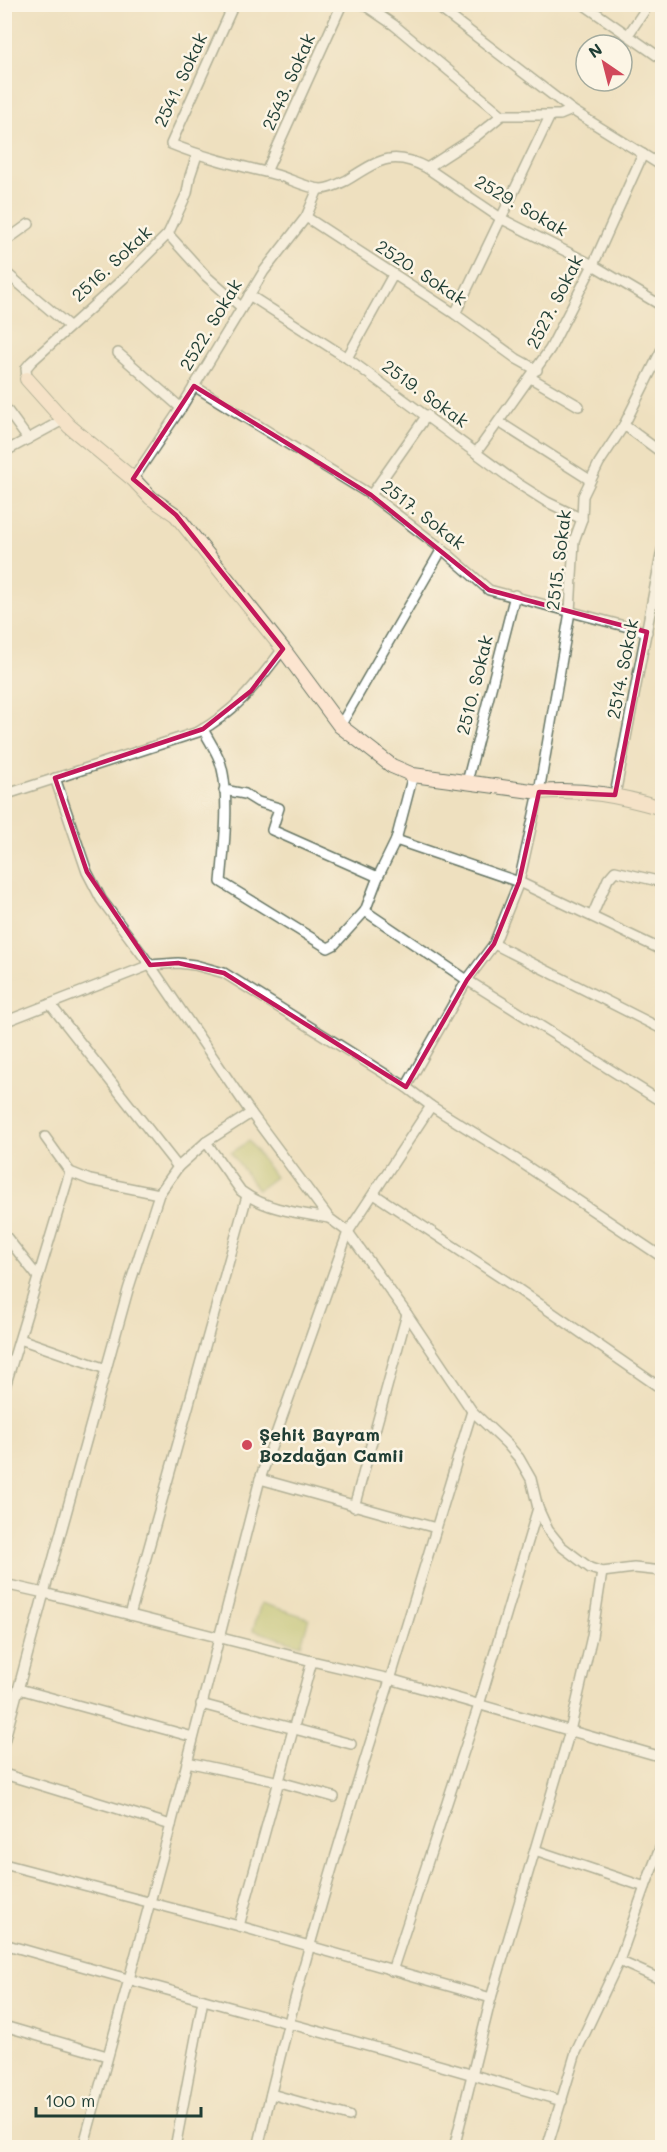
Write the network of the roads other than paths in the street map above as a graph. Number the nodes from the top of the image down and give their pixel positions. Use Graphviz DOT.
graph roads {
  1 [pos="234,4"];
  2 [pos="342,4"];
  3 [pos="363,4"];
  4 [pos="434,4"];
  5 [pos="583,4"];
  6 [pos="649,4"];
  7 [pos="625,33"];
  8 [pos="629,33"];
  9 [pos="634,39"];
  10 [pos="663,59"];
  11 [pos="572,110"];
  12 [pos="501,115"];
  13 [pos="550,116"];
  14 [pos="643,154"];
  15 [pos="197,155"];
  16 [pos="663,166"];
  17 [pos="426,168"];
  18 [pos="266,172"];
  19 [pos="318,189"];
  20 [pos="306,217"];
  21 [pos="502,219"];
  22 [pos="29,224"];
  23 [pos="168,234"];
  24 [pos="4,242"];
  25 [pos="593,265"];
  26 [pos="4,271"];
  27 [pos="393,275"];
  28 [pos="249,295"];
  29 [pos="663,306"];
  30 [pos="241,307"];
  31 [pos="455,314"];
  32 [pos="69,326"];
  33 [pos="663,350"];
  34 [pos="118,353"];
  35 [pos="347,358"];
  36 [pos="534,374"];
  37 [pos="27,379"];
  38 [pos="194,386"];
  39 [pos="4,406"];
  40 [pos="579,406"];
  41 [pos="181,408"];
  42 [pos="427,415"];
  43 [pos="63,420"];
  44 [pos="500,422"];
  45 [pos="624,425"];
  46 [pos="28,439"];
  47 [pos="4,452"];
  48 [pos="476,453"];
  49 [pos="663,453"];
  50 [pos="134,480"];
  51 [pos="590,480"];
  52 [pos="371,495"];
  53 [pos="582,519"];
  54 [pos="442,549"];
  55 [pos="663,550"];
  56 [pos="515,595"];
  57 [pos="570,612"];
  58 [pos="647,632"];
  59 [pos="283,649"];
  60 [pos="340,726"];
  61 [pos="203,729"];
  62 [pos="413,775"];
  63 [pos="55,778"];
  64 [pos="466,782"];
  65 [pos="224,790"];
  66 [pos="539,792"];
  67 [pos="4,795"];
  68 [pos="615,795"];
  69 [pos="663,808"];
  70 [pos="396,840"];
  71 [pos="378,877"];
  72 [pos="519,882"];
  73 [pos="663,882"];
  74 [pos="365,911"];
  75 [pos="592,916"];
  76 [pos="494,944"];
  77 [pos="663,950"];
  78 [pos="150,965"];
  79 [pos="467,980"];
  80 [pos="50,1004"];
  81 [pos="4,1022"];
  82 [pos="663,1029"];
  83 [pos="406,1087"];
  84 [pos="663,1102"];
  85 [pos="431,1106"];
  86 [pos="251,1113"];
  87 [pos="45,1137"];
  88 [pos="206,1142"];
  89 [pos="178,1167"];
  90 [pos="70,1172"];
  91 [pos="159,1194"];
  92 [pos="375,1194"];
  93 [pos="247,1196"];
  94 [pos="329,1218"];
  95 [pos="348,1232"];
  96 [pos="4,1234"];
  97 [pos="663,1257"];
  98 [pos="38,1278"];
  99 [pos="407,1314"];
  100 [pos="20,1339"];
  101 [pos="106,1369"];
  102 [pos="663,1389"];
  103 [pos="4,1390"];
  104 [pos="472,1411"];
  105 [pos="260,1479"];
  106 [pos="354,1507"];
  107 [pos="538,1508"];
  108 [pos="436,1528"];
  109 [pos="663,1571"];
  110 [pos="602,1572"];
  111 [pos="4,1584"];
  112 [pos="44,1593"];
  113 [pos="130,1614"];
  114 [pos="219,1636"];
  115 [pos="312,1661"];
  116 [pos="390,1679"];
  117 [pos="19,1689"];
  118 [pos="201,1704"];
  119 [pos="479,1705"];
  120 [pos="294,1729"];
  121 [pos="570,1731"];
  122 [pos="193,1737"];
  123 [pos="4,1742"];
  124 [pos="351,1744"];
  125 [pos="663,1756"];
  126 [pos="187,1762"];
  127 [pos="4,1774"];
  128 [pos="280,1782"];
  129 [pos="334,1797"];
  130 [pos="171,1825"];
  131 [pos="663,1843"];
  132 [pos="536,1850"];
  133 [pos="4,1864"];
  134 [pos="645,1887"];
  135 [pos="148,1902"];
  136 [pos="239,1926"];
  137 [pos="4,1944"];
  138 [pos="311,1946"];
  139 [pos="619,1961"];
  140 [pos="392,1971"];
  141 [pos="127,1980"];
  142 [pos="663,1980"];
  143 [pos="490,1998"];
  144 [pos="203,2000"];
  145 [pos="290,2023"];
  146 [pos="4,2026"];
  147 [pos="107,2056"];
  148 [pos="473,2074"];
  149 [pos="271,2094"];
  150 [pos="562,2101"];
  151 [pos="349,2116"];
  152 [pos="82,2148"];
  153 [pos="175,2148"];
  154 [pos="258,2148"];
  155 [pos="454,2148"];
  156 [pos="547,2148"];
  1 -- 15 [label="street, 2541. Sokak"];
  2 -- 18 [label="street, 2543. Sokak"];
  3 -- 12 [label="street"];
  4 -- 11 [label="street"];
  5 -- 7 [label="street"];
  6 -- 8 [label="street"];
  9 -- 10 [label="street"];
  11 -- 13 [label="street"];
  11 -- 14 [label="street"];
  12 -- 13 [label="street"];
  12 -- 17 [label="street"];
  13 -- 21 [label="street"];
  14 -- 16 [label="street"];
  14 -- 25 [label="street, 2527. Sokak"];
  15 -- 18 [label="street"];
  15 -- 23 [label="street, 2516. Sokak"];
  17 -- 19 [label="street, 2529. Sokak"];
  17 -- 21 [label="street, 2529. Sokak"];
  18 -- 19 [label="street"];
  19 -- 20 [label="street, 2522. Sokak"];
  20 -- 27 [label="street, 2520. Sokak"];
  20 -- 28 [label="street, 2522. Sokak"];
  21 -- 25 [label="street, 2529. Sokak"];
  21 -- 31 [label="street"];
  22 -- 24 [label="street"];
  23 -- 30 [label="street"];
  23 -- 32 [label="street, 2516. Sokak"];
  25 -- 29 [label="street, 2529. Sokak"];
  25 -- 36 [label="street, 2527. Sokak"];
  26 -- 32 [label="street"];
  27 -- 31 [label="street, 2520. Sokak"];
  27 -- 35 [label="street"];
  28 -- 30 [label="street, 2522. Sokak"];
  28 -- 35 [label="street, 2519. Sokak"];
  30 -- 38 [label="street, 2522. Sokak"];
  31 -- 36 [label="street, 2520. Sokak"];
  32 -- 37 [label="street, 2516. Sokak"];
  33 -- 45 [label="street, 2515. Sokak"];
  34 -- 41 [label="street"];
  35 -- 42 [label="street, 2519. Sokak"];
  36 -- 40 [label="street, 2520. Sokak"];
  36 -- 44 [label="street, 2527. Sokak"];
  37 -- 43 [label="street"];
  38 -- 41 [label="street, 2522. Sokak"];
  38 -- 52 [label="street, 2517. Sokak"];
  39 -- 46 [label="street"];
  41 -- 50 [label="street, 2522. Sokak"];
  42 -- 48 [label="street, 2519. Sokak"];
  42 -- 52 [label="street"];
  43 -- 46 [label="street"];
  43 -- 50 [label="street"];
  44 -- 48 [label="street, 2527. Sokak"];
  44 -- 51 [label="street"];
  45 -- 49 [label="street"];
  45 -- 51 [label="street, 2515. Sokak"];
  46 -- 47 [label="street"];
  48 -- 53 [label="street, 2519. Sokak"];
  50 -- 59 [label="street"];
  51 -- 53 [label="street, 2515. Sokak"];
  52 -- 54 [label="street, 2517. Sokak"];
  53 -- 57 [label="street, 2515. Sokak"];
  54 -- 56 [label="street, 2517. Sokak"];
  54 -- 60 [label="street"];
  55 -- 58 [label="street, 2514. Sokak"];
  56 -- 57 [label="street, 2517. Sokak"];
  56 -- 64 [label="street, 2510. Sokak"];
  57 -- 58 [label="street, 2517. Sokak"];
  57 -- 66 [label="street, 2515. Sokak"];
  58 -- 68 [label="street, 2514. Sokak"];
  59 -- 60 [label="street"];
  59 -- 61 [label="street"];
  60 -- 62 [label="street"];
  61 -- 63 [label="street"];
  61 -- 65 [label="street"];
  62 -- 64 [label="street"];
  62 -- 70 [label="street"];
  63 -- 67 [label="street"];
  63 -- 78 [label="street"];
  64 -- 66 [label="street"];
  65 -- 71 [label="street"];
  65 -- 74 [label="street"];
  66 -- 68 [label="street"];
  66 -- 72 [label="street, 2515. Sokak"];
  68 -- 69 [label="street"];
  70 -- 71 [label="street"];
  70 -- 72 [label="street"];
  71 -- 74 [label="street"];
  72 -- 75 [label="street"];
  72 -- 76 [label="street, 2515. Sokak"];
  73 -- 75 [label="street"];
  74 -- 79 [label="street"];
  75 -- 77 [label="street"];
  76 -- 79 [label="street, 2515. Sokak"];
  76 -- 82 [label="street"];
  78 -- 80 [label="street"];
  78 -- 83 [label="street"];
  78 -- 86 [label="street"];
  79 -- 83 [label="street, 2515. Sokak"];
  79 -- 84 [label="street"];
  80 -- 81 [label="street"];
  80 -- 89 [label="street"];
  83 -- 85 [label="street"];
  85 -- 92 [label="street"];
  85 -- 97 [label="street"];
  86 -- 88 [label="street"];
  86 -- 94 [label="street"];
  87 -- 90 [label="street"];
  88 -- 89 [label="street"];
  88 -- 93 [label="street"];
  89 -- 91 [label="street"];
  90 -- 91 [label="street"];
  90 -- 98 [label="street"];
  91 -- 101 [label="street"];
  92 -- 95 [label="street"];
  92 -- 102 [label="street"];
  93 -- 94 [label="street"];
  93 -- 113 [label="street"];
  94 -- 95 [label="street"];
  95 -- 99 [label="street"];
  95 -- 105 [label="street"];
  96 -- 98 [label="street"];
  98 -- 100 [label="street"];
  99 -- 104 [label="street"];
  99 -- 106 [label="street"];
  100 -- 101 [label="street"];
  100 -- 103 [label="street"];
  101 -- 112 [label="street"];
  104 -- 107 [label="street"];
  104 -- 108 [label="street"];
  105 -- 106 [label="street"];
  105 -- 114 [label="street"];
  106 -- 108 [label="street"];
  107 -- 110 [label="street"];
  107 -- 119 [label="street"];
  108 -- 116 [label="street"];
  109 -- 110 [label="street"];
  110 -- 121 [label="street"];
  111 -- 112 [label="street"];
  112 -- 113 [label="street"];
  112 -- 117 [label="street"];
  113 -- 114 [label="street"];
  114 -- 115 [label="street"];
  114 -- 118 [label="street"];
  115 -- 116 [label="street"];
  115 -- 120 [label="street"];
  116 -- 119 [label="street"];
  116 -- 138 [label="street"];
  117 -- 122 [label="street"];
  117 -- 123 [label="street"];
  118 -- 120 [label="street"];
  118 -- 122 [label="street"];
  119 -- 121 [label="street"];
  119 -- 140 [label="street"];
  120 -- 124 [label="street"];
  120 -- 128 [label="street"];
  121 -- 125 [label="street"];
  121 -- 132 [label="street"];
  122 -- 126 [label="street"];
  126 -- 128 [label="street"];
  126 -- 130 [label="street"];
  127 -- 130 [label="street"];
  128 -- 129 [label="street"];
  128 -- 136 [label="street"];
  130 -- 135 [label="street"];
  131 -- 134 [label="street"];
  132 -- 134 [label="street"];
  132 -- 143 [label="street"];
  133 -- 135 [label="street"];
  134 -- 139 [label="street"];
  135 -- 136 [label="street"];
  135 -- 141 [label="street"];
  136 -- 138 [label="street"];
  137 -- 141 [label="street"];
  138 -- 140 [label="street"];
  138 -- 145 [label="street"];
  139 -- 142 [label="street"];
  139 -- 150 [label="street"];
  140 -- 143 [label="street"];
  141 -- 144 [label="street"];
  141 -- 147 [label="street"];
  143 -- 148 [label="street"];
  144 -- 145 [label="street"];
  144 -- 153 [label="street"];
  145 -- 148 [label="street"];
  145 -- 149 [label="street"];
  146 -- 147 [label="street"];
  147 -- 152 [label="street"];
  148 -- 150 [label="street"];
  148 -- 155 [label="street"];
  149 -- 151 [label="street"];
  149 -- 154 [label="street"];
  150 -- 156 [label="street"];
}
